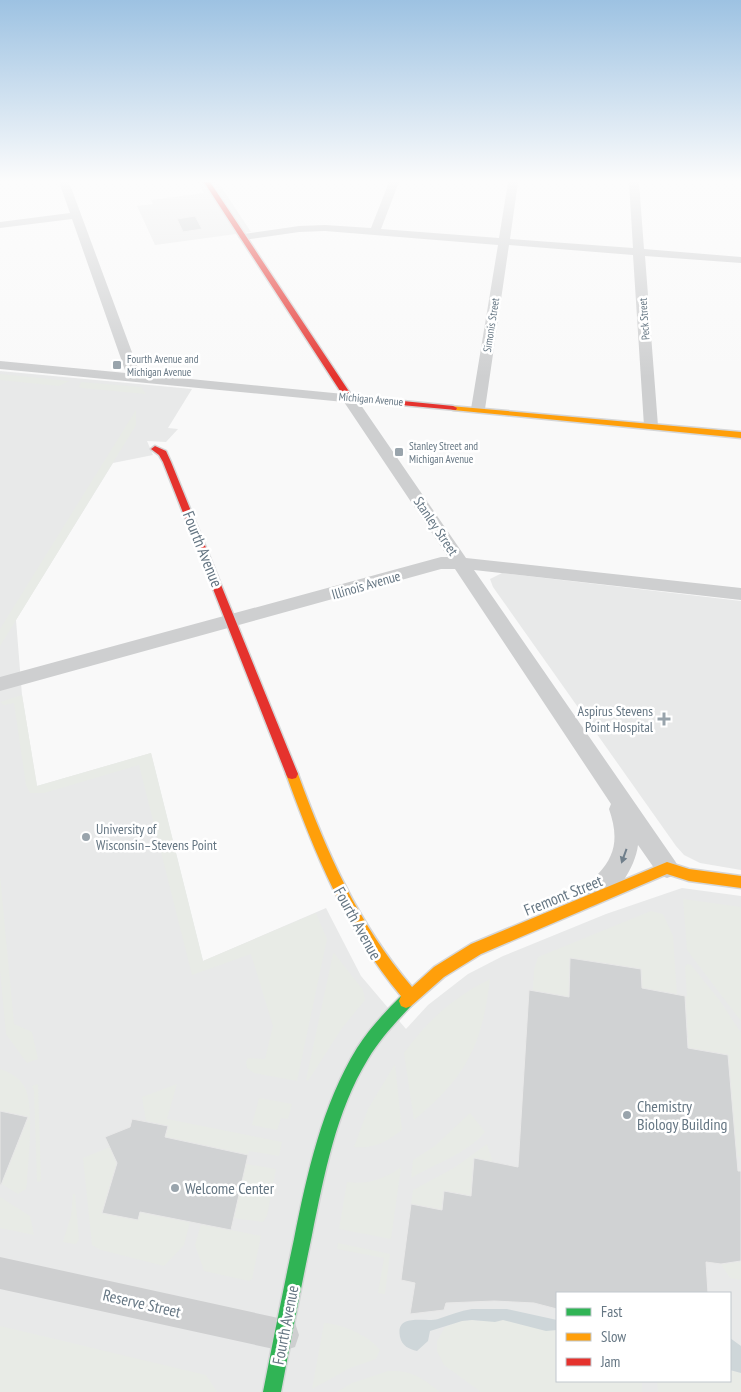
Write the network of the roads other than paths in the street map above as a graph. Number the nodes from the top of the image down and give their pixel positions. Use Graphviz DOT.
graph roads {
  1 [pos="87,247"];
  2 [pos="250,247"];
  3 [pos="504,247"];
  4 [pos="571,247"];
  5 [pos="639,247"];
  6 [pos="639,252"];
  7 [pos="741,260"];
  8 [pos="0,365"];
  9 [pos="134,377"];
  10 [pos="349,398"];
  11 [pos="478,409"];
  12 [pos="651,426"];
  13 [pos="741,435"];
  14 [pos="155,449"];
  15 [pos="461,563"];
  16 [pos="741,594"];
  17 [pos="233,622"];
  18 [pos="0,684"];
  19 [pos="606,777"];
  20 [pos="667,868"];
  21 [pos="741,882"];
  22 [pos="583,905"];
  23 [pos="410,996"];
  24 [pos="0,1273"];
  25 [pos="283,1335"];
  26 [pos="272,1392"];
  1 -- 9 [label="street"];
  2 -- 10 [label="street, Stanley Street"];
  3 -- 11 [label="street, Simonis Street"];
  4 -- 6 [label="street"];
  5 -- 6 [label="street, Peck Street"];
  6 -- 7 [label="street"];
  6 -- 12 [label="street, Peck Street"];
  8 -- 9 [label="street, Michigan Avenue"];
  9 -- 10 [label="street, Michigan Avenue"];
  10 -- 11 [label="street, Michigan Avenue"];
  10 -- 15 [label="street, Stanley Street"];
  11 -- 12 [label="street, Michigan Avenue"];
  12 -- 13 [label="street, Michigan Avenue"];
  14 -- 17 [label="street, Fourth Avenue"];
  15 -- 16 [label="street, Illinois Avenue"];
  15 -- 17 [label="street, Illinois Avenue"];
  15 -- 19 [label="street, Stanley Street"];
  17 -- 18 [label="street, Illinois Avenue"];
  17 -- 23 [label="street, Fourth Avenue"];
  19 -- 20 [label="street, Stanley Street"];
  19 -- 22 [label="street, one-way"];
  20 -- 21 [label="street"];
  20 -- 22 [label="street, Fremont Street"];
  22 -- 23 [label="street, Fremont Street"];
  23 -- 25 [label="street, Fourth Avenue"];
  24 -- 25 [label="street, Reserve Street"];
  25 -- 26 [label="street, Fourth Avenue"];
}
